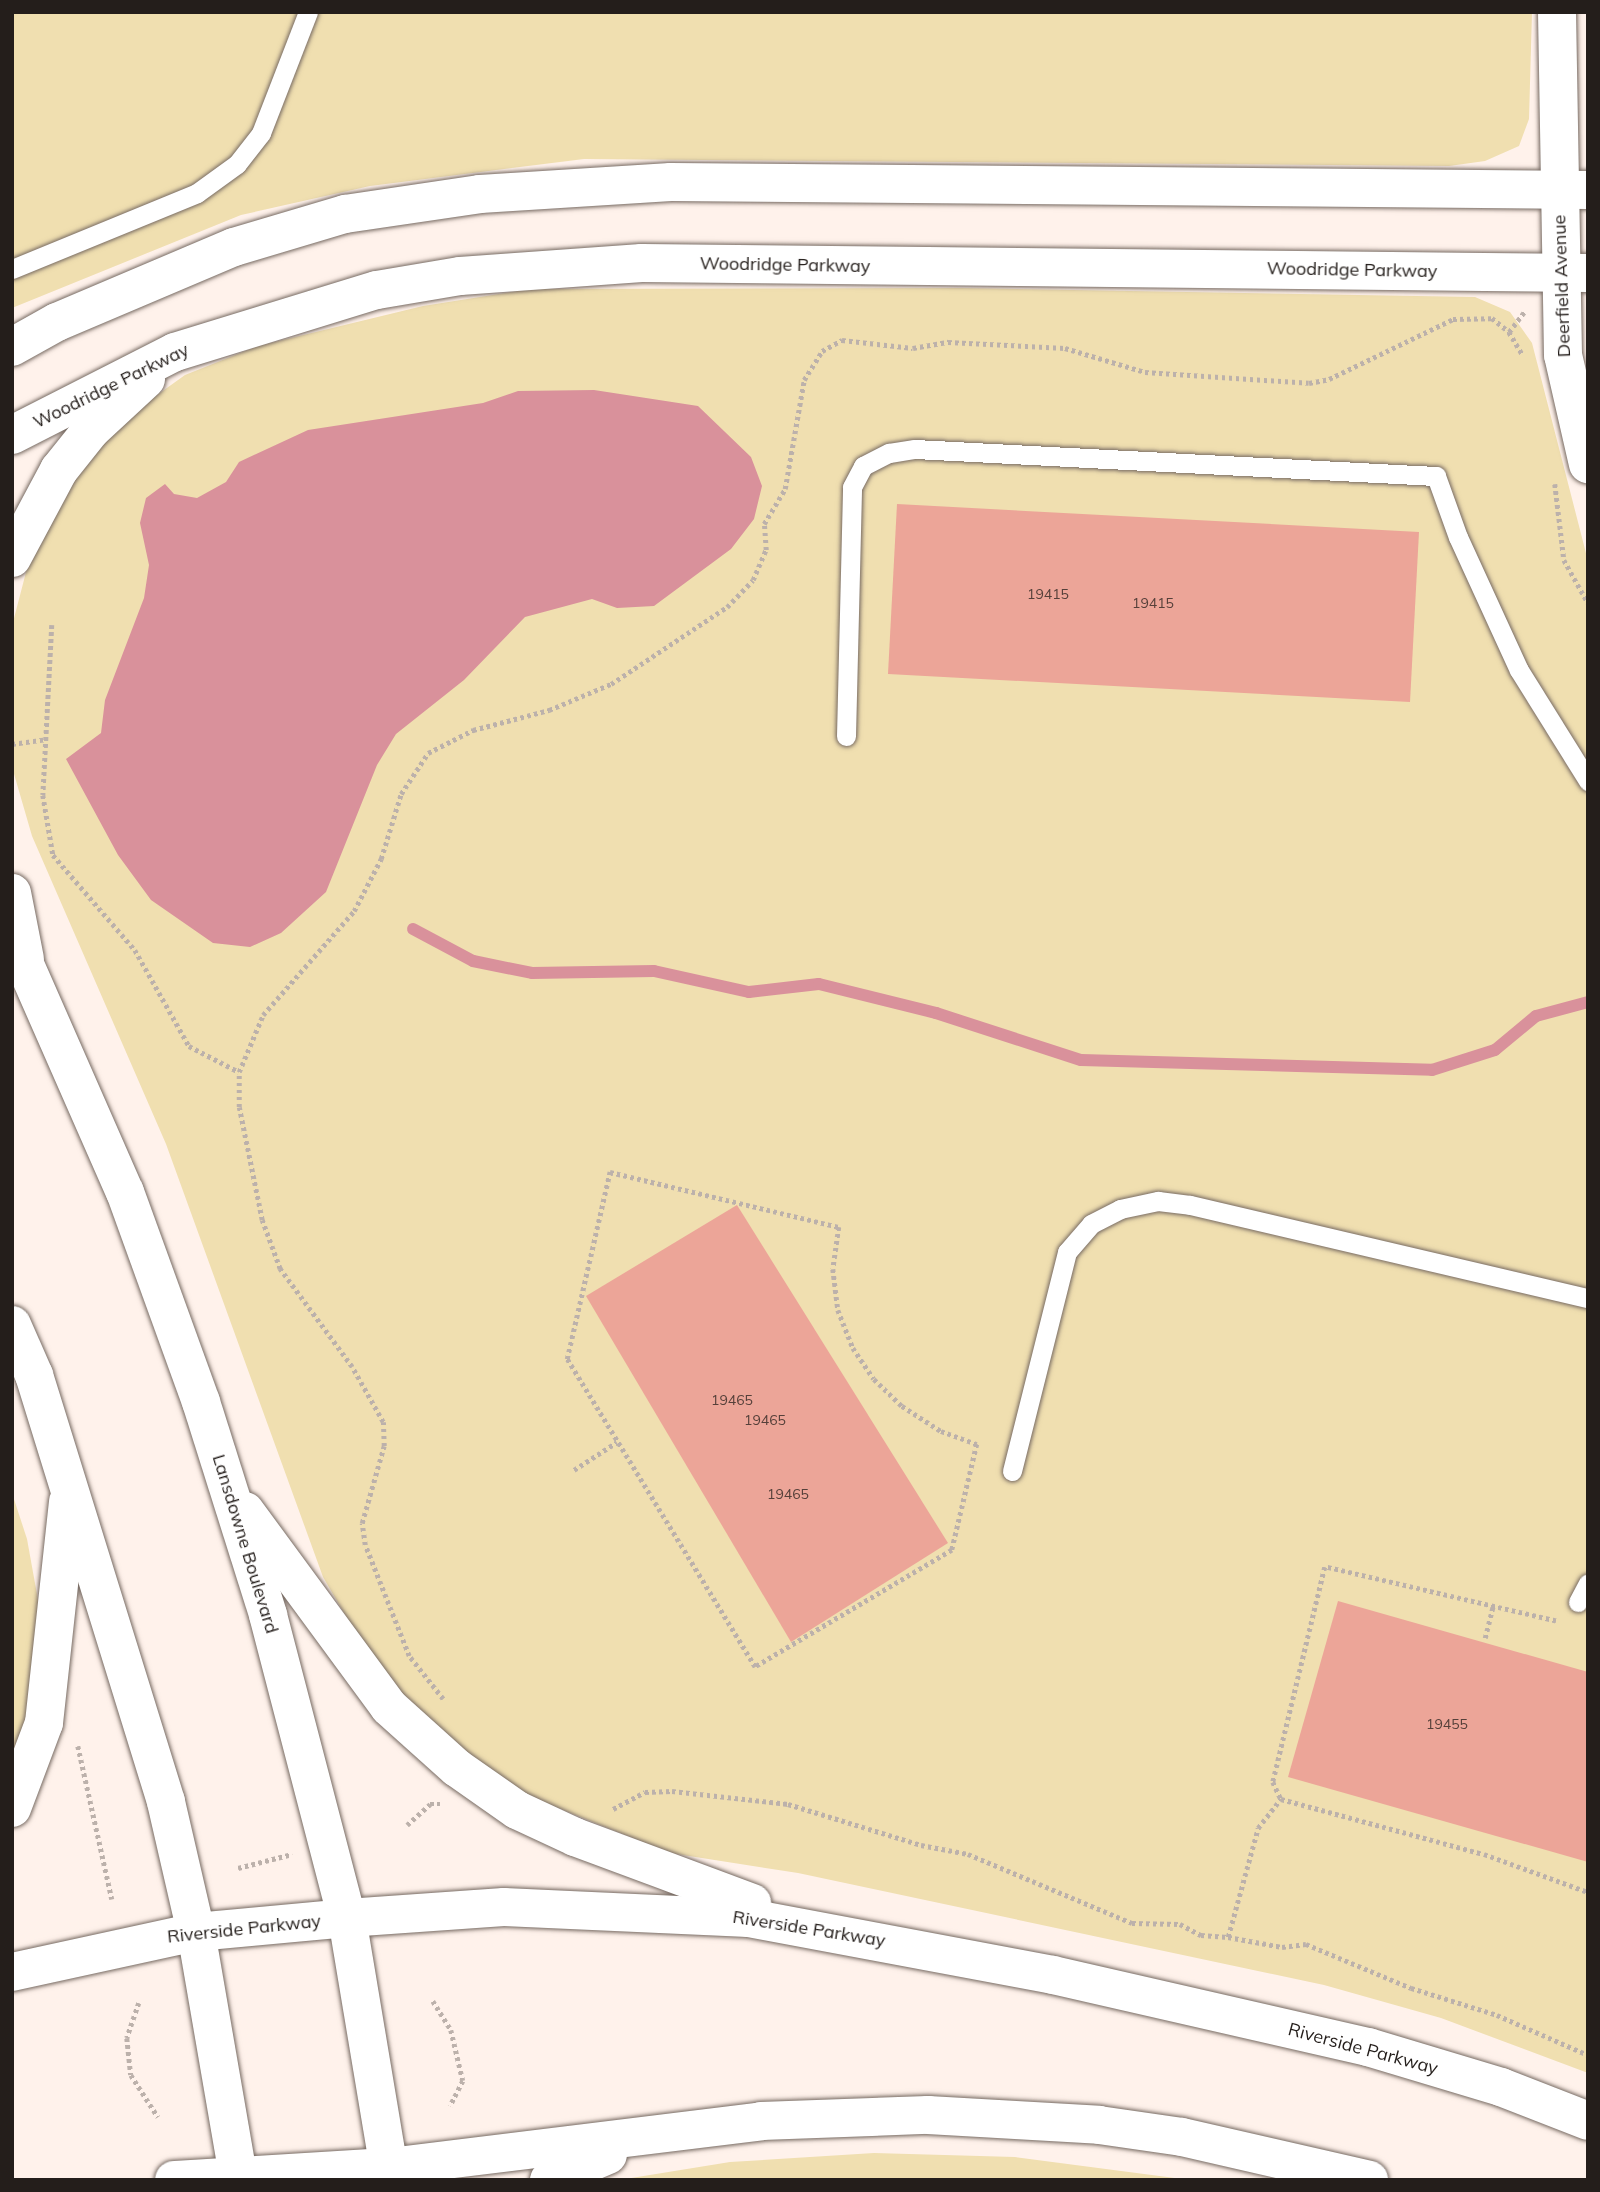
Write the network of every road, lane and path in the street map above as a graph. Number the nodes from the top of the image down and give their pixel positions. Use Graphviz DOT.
graph roads {
  1 [pos="308,12"];
  2 [pos="1557,12"];
  3 [pos="1573,189"];
  4 [pos="12,269"];
  5 [pos="1574,273"];
  6 [pos="12,347"];
  7 [pos="175,352"];
  8 [pos="1525,359"];
  9 [pos="12,435"];
  10 [pos="1571,469"];
  11 [pos="12,558"];
  12 [pos="1588,603"];
  13 [pos="52,625"];
  14 [pos="846,736"];
  15 [pos="47,739"];
  16 [pos="12,744"];
  17 [pos="1588,781"];
  18 [pos="12,894"];
  19 [pos="19,950"];
  20 [pos="239,1072"];
  21 [pos="1588,1298"];
  22 [pos="12,1325"];
  23 [pos="617,1442"];
  24 [pos="574,1470"];
  25 [pos="1012,1471"];
  26 [pos="69,1485"];
  27 [pos="229,1490"];
  28 [pos="1588,1583"];
  29 [pos="1578,1602"];
  30 [pos="1493,1606"];
  31 [pos="1570,1625"];
  32 [pos="1485,1638"];
  33 [pos="447,1703"];
  34 [pos="44,1723"];
  35 [pos="1281,1799"];
  36 [pos="12,1808"];
  37 [pos="606,1813"];
  38 [pos="296,1853"];
  39 [pos="238,1868"];
  40 [pos="1588,1892"];
  41 [pos="112,1899"];
  42 [pos="347,1918"];
  43 [pos="196,1932"];
  44 [pos="858,1935"];
  45 [pos="1228,1937"];
  46 [pos="12,1972"];
  47 [pos="433,2001"];
  48 [pos="139,2003"];
  49 [pos="1588,2055"];
  50 [pos="450,2106"];
  51 [pos="158,2117"];
  52 [pos="1588,2121"];
  53 [pos="666,2134"];
  54 [pos="390,2173"];
  55 [pos="239,2178"];
  56 [pos="174,2180"];
  57 [pos="549,2180"];
  58 [pos="1369,2180"];
  1 -- 4 [label="lane"];
  2 -- 3 [label="street, Deerfield Avenue"];
  3 -- 5 [label="street, Deerfield Avenue"];
  3 -- 6 [label="street"];
  5 -- 7 [label="street, Woodridge Parkway"];
  5 -- 10 [label="street, Deerfield Avenue"];
  7 -- 9 [label="street, Woodridge Parkway"];
  7 -- 11 [label="street"];
  8 -- 20 [label="path"];
  10 -- 12 [label="path"];
  13 -- 15 [label="path"];
  14 -- 17 [label="lane"];
  15 -- 16 [label="path"];
  15 -- 20 [label="path"];
  18 -- 19 [label="street, Lansdowne Boulevard"];
  19 -- 27 [label="street, Lansdowne Boulevard"];
  20 -- 33 [label="path"];
  21 -- 25 [label="lane"];
  22 -- 26 [label="street"];
  23 -- 23 [label="path"];
  23 -- 24 [label="path"];
  26 -- 34 [label="street"];
  26 -- 43 [label="street"];
  27 -- 42 [label="street, Lansdowne Boulevard"];
  27 -- 44 [label="street"];
  28 -- 29 [label="lane"];
  30 -- 31 [label="path"];
  30 -- 32 [label="path"];
  30 -- 35 [label="path"];
  34 -- 36 [label="street"];
  34 -- 41 [label="path"];
  35 -- 40 [label="path"];
  35 -- 45 [label="path"];
  37 -- 45 [label="path"];
  38 -- 39 [label="path"];
  42 -- 43 [label="street, Riverside Parkway"];
  42 -- 44 [label="street, Riverside Parkway"];
  42 -- 54 [label="street, Lansdowne Boulevard"];
  43 -- 46 [label="street, Riverside Parkway"];
  43 -- 55 [label="street"];
  44 -- 52 [label="street, Riverside Parkway"];
  45 -- 49 [label="path"];
  47 -- 50 [label="path"];
  48 -- 51 [label="path"];
  53 -- 54 [label="street"];
  53 -- 57 [label="street"];
  53 -- 58 [label="street"];
  54 -- 55 [label="street"];
  55 -- 56 [label="street"];
}
